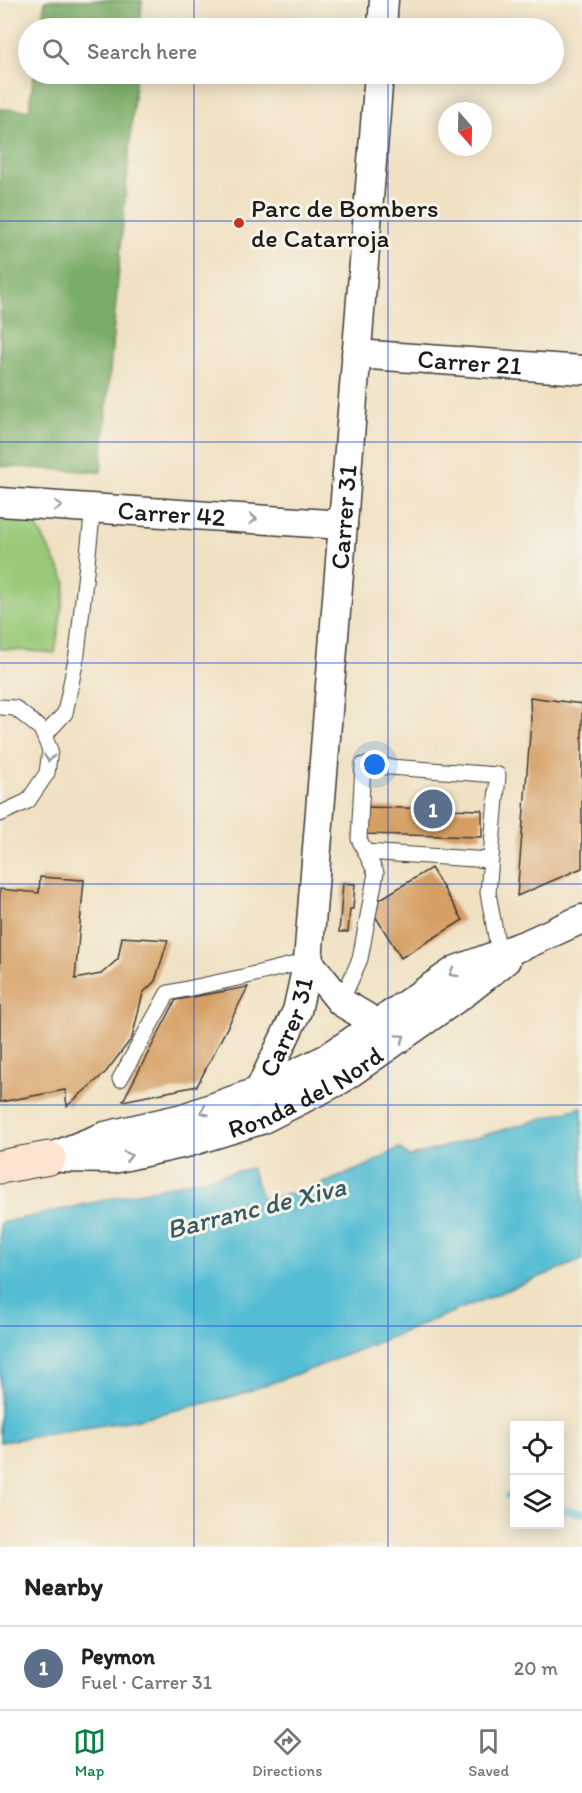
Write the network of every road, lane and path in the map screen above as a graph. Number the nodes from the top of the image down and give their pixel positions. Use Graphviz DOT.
graph roads {
  1 [pos="384,0"];
  2 [pos="383,18"];
  3 [pos="378,84"];
  4 [pos="356,354"];
  5 [pos="582,370"];
  6 [pos="0,502"];
  7 [pos="93,508"];
  8 [pos="343,525"];
  9 [pos="0,706"];
  10 [pos="44,736"];
  11 [pos="0,814"];
  12 [pos="365,852"];
  13 [pos="490,860"];
  14 [pos="582,919"];
  15 [pos="526,944"];
  16 [pos="499,953"];
  17 [pos="308,961"];
  18 [pos="341,1002"];
  19 [pos="378,1024"];
  20 [pos="120,1079"];
  21 [pos="259,1091"];
  22 [pos="49,1158"];
  23 [pos="0,1167"];
  1 -- 2 [label="street"];
  3 -- 4 [label="street, Carrer 31"];
  4 -- 5 [label="street, Carrer 21"];
  4 -- 8 [label="street, Carrer 31"];
  6 -- 7 [label="street, Carrer 42, one-way"];
  7 -- 8 [label="street, Carrer 42, one-way"];
  7 -- 10 [label="lane"];
  8 -- 17 [label="street, Carrer 31"];
  9 -- 10 [label="lane"];
  10 -- 11 [label="lane, one-way"];
  12 -- 13 [label="lane"];
  12 -- 13 [label="lane"];
  12 -- 18 [label="lane"];
  13 -- 16 [label="lane"];
  14 -- 15 [label="street, Ronda del Nord"];
  15 -- 16 [label="street, Ronda del Nord"];
  22 -- 15 [label="street, Ronda del Nord, one-way"];
  16 -- 19 [label="street, Ronda del Nord, one-way"];
  17 -- 18 [label="street, Carrer 31"];
  17 -- 20 [label="lane"];
  17 -- 21 [label="street, Carrer 31"];
  18 -- 19 [label="street, Carrer 31"];
  19 -- 21 [label="street, Ronda del Nord"];
  21 -- 22 [label="street, Ronda del Nord, one-way"];
  22 -- 23 [label="street, Ronda del Nord"];
}
